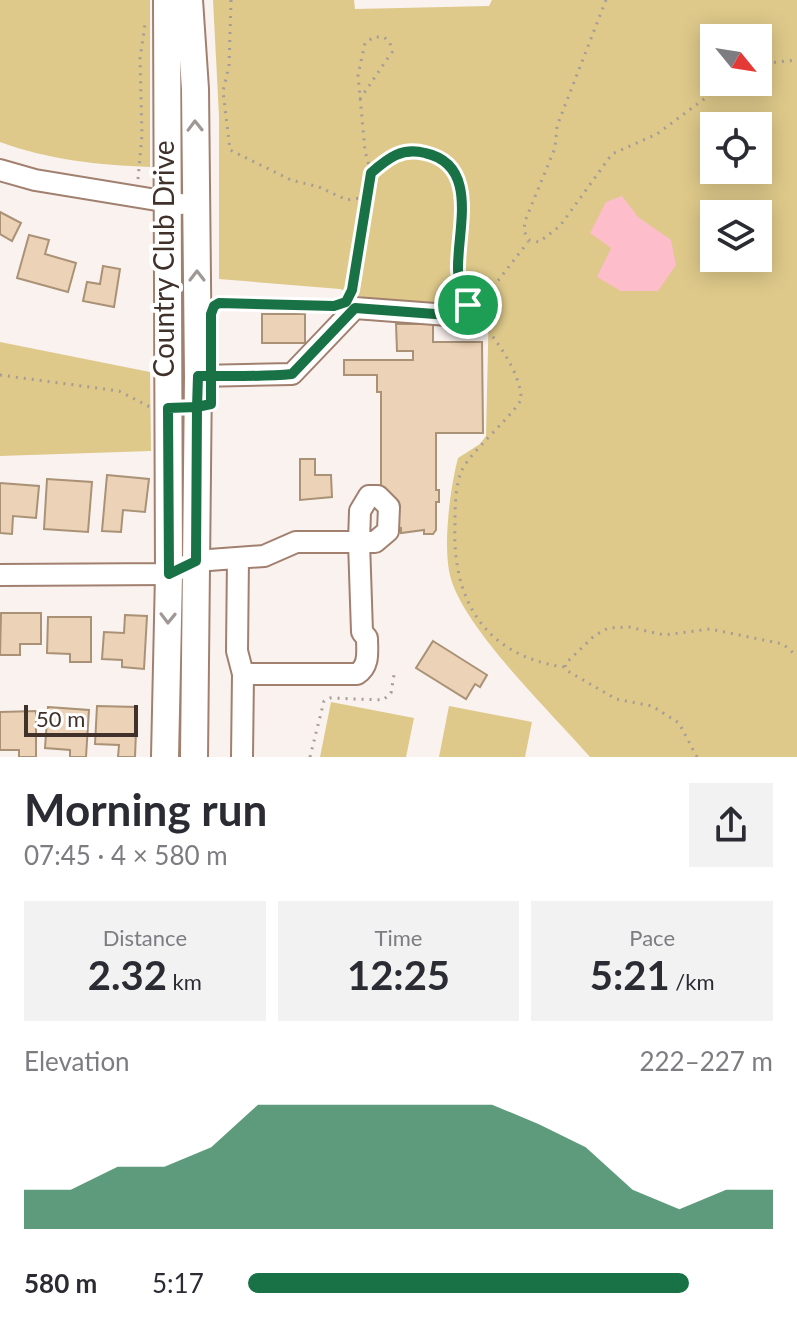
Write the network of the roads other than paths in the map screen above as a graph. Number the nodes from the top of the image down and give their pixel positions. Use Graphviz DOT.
graph roads {
  1 [pos="167,0"];
  2 [pos="189,0"];
  3 [pos="0,170"];
  4 [pos="168,204"];
  5 [pos="197,204"];
  6 [pos="468,305"];
  7 [pos="198,376"];
  8 [pos="238,558"];
  9 [pos="196,561"];
  10 [pos="169,574"];
  11 [pos="0,575"];
  12 [pos="243,674"];
  13 [pos="165,757"];
  14 [pos="194,757"];
  15 [pos="242,757"];
  1 -- 4 [label="main road, Country Club Drive"];
  5 -- 2 [label="main road, Country Club Drive, one-way"];
  3 -- 4 [label="street"];
  4 -- 5 [label="street"];
  4 -- 10 [label="main road, Country Club Drive"];
  7 -- 5 [label="main road, Country Club Drive, one-way"];
  6 -- 7 [label="street"];
  7 -- 9 [label="main road, Country Club Drive"];
  8 -- 9 [label="street"];
  8 -- 12 [label="street"];
  8 -- 12 [label="street"];
  9 -- 10 [label="street"];
  9 -- 14 [label="main road, Country Club Drive"];
  10 -- 11 [label="street"];
  10 -- 13 [label="main road, Country Club Drive, one-way"];
  12 -- 15 [label="street"];
}
